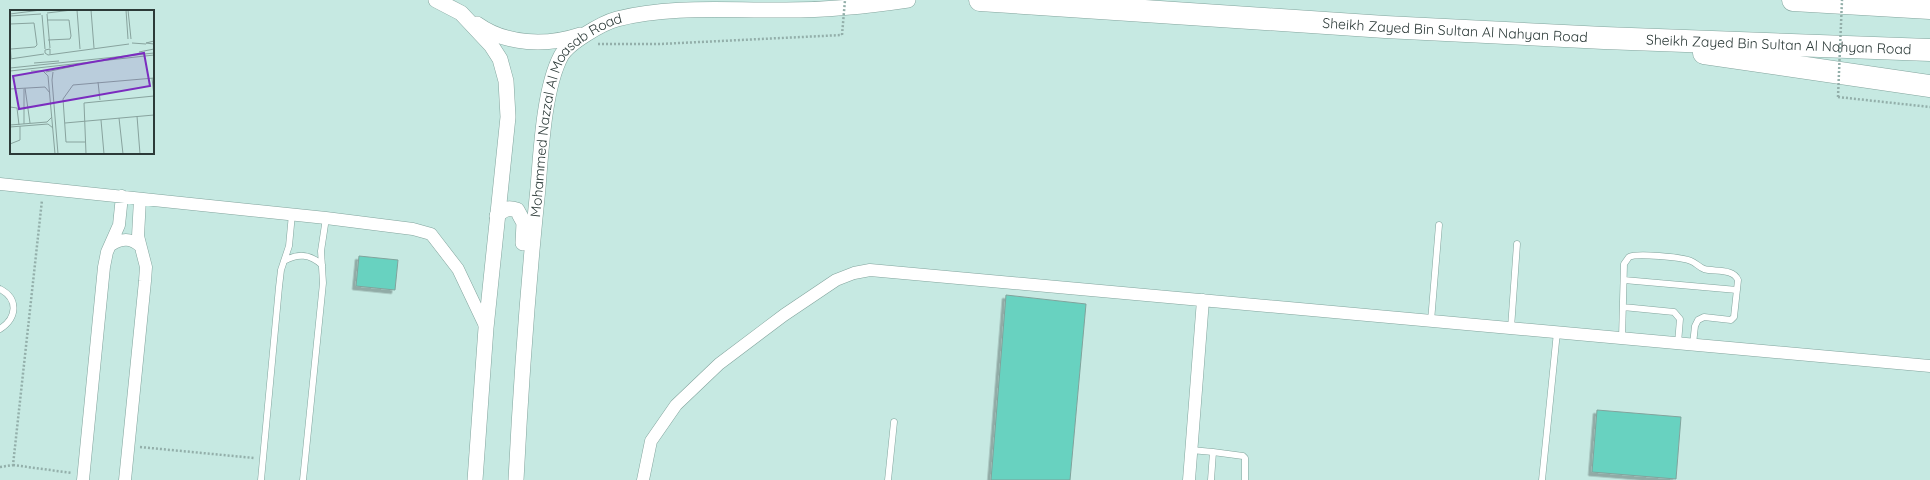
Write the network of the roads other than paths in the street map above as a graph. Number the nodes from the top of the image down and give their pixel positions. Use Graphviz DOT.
graph roads {
  1 [pos="436,0"];
  2 [pos="908,0"];
  3 [pos="980,0"];
  4 [pos="1793,0"];
  5 [pos="1930,8"];
  6 [pos="461,13"];
  7 [pos="586,33"];
  8 [pos="1604,38"];
  9 [pos="1930,50"];
  10 [pos="1930,86"];
  11 [pos="0,184"];
  12 [pos="122,196"];
  13 [pos="140,199"];
  14 [pos="292,214"];
  15 [pos="497,216"];
  16 [pos="326,218"];
  17 [pos="1439,225"];
  18 [pos="1517,244"];
  19 [pos="111,245"];
  20 [pos="140,246"];
  21 [pos="284,261"];
  22 [pos="322,265"];
  23 [pos="1624,280"];
  24 [pos="0,289"];
  25 [pos="1737,290"];
  26 [pos="1203,300"];
  27 [pos="1623,307"];
  28 [pos="1431,321"];
  29 [pos="486,328"];
  30 [pos="1511,328"];
  31 [pos="0,329"];
  32 [pos="1557,332"];
  33 [pos="1622,338"];
  34 [pos="1678,343"];
  35 [pos="1693,344"];
  36 [pos="1930,366"];
  37 [pos="521,375"];
  38 [pos="894,422"];
  39 [pos="1191,450"];
  40 [pos="1213,452"];
  41 [pos="83,477"];
  42 [pos="124,480"];
  43 [pos="261,480"];
  44 [pos="302,480"];
  45 [pos="475,480"];
  46 [pos="516,480"];
  47 [pos="643,480"];
  48 [pos="888,480"];
  49 [pos="1188,480"];
  50 [pos="1211,480"];
  51 [pos="1245,480"];
  52 [pos="1542,480"];
  1 -- 6 [label="street"];
  2 -- 7 [label="street, Mohammed Nazzal Al Moasab Road"];
  3 -- 8 [label="highway, Sheikh Zayed Bin Sultan Al Nahyan Road"];
  4 -- 5 [label="highway"];
  6 -- 7 [label="street"];
  6 -- 15 [label="street"];
  7 -- 37 [label="street, Mohammed Nazzal Al Moasab Road"];
  8 -- 9 [label="highway, Sheikh Zayed Bin Sultan Al Nahyan Road"];
  8 -- 10 [label="highway"];
  11 -- 12 [label="street"];
  12 -- 13 [label="street"];
  12 -- 19 [label="street"];
  13 -- 14 [label="street"];
  13 -- 20 [label="street"];
  14 -- 16 [label="street"];
  14 -- 21 [label="lane"];
  15 -- 29 [label="street"];
  15 -- 37 [label="street"];
  16 -- 22 [label="lane"];
  16 -- 29 [label="street"];
  17 -- 28 [label="lane"];
  18 -- 30 [label="lane"];
  19 -- 20 [label="street"];
  19 -- 41 [label="street"];
  20 -- 42 [label="street"];
  21 -- 22 [label="lane"];
  21 -- 43 [label="lane"];
  22 -- 44 [label="lane"];
  23 -- 25 [label="lane"];
  23 -- 25 [label="lane"];
  23 -- 27 [label="lane"];
  24 -- 31 [label="lane"];
  25 -- 35 [label="lane"];
  26 -- 28 [label="street"];
  26 -- 39 [label="street"];
  26 -- 47 [label="street"];
  27 -- 33 [label="lane"];
  27 -- 34 [label="lane"];
  28 -- 30 [label="street"];
  29 -- 45 [label="street"];
  30 -- 32 [label="street"];
  32 -- 33 [label="street"];
  32 -- 52 [label="lane"];
  33 -- 34 [label="street"];
  34 -- 35 [label="street"];
  35 -- 36 [label="street"];
  37 -- 46 [label="street, Mohammed Nazzal Al Moasab Road"];
  38 -- 48 [label="lane"];
  39 -- 40 [label="lane"];
  39 -- 49 [label="street"];
  40 -- 50 [label="lane"];
  40 -- 51 [label="lane"];
}
